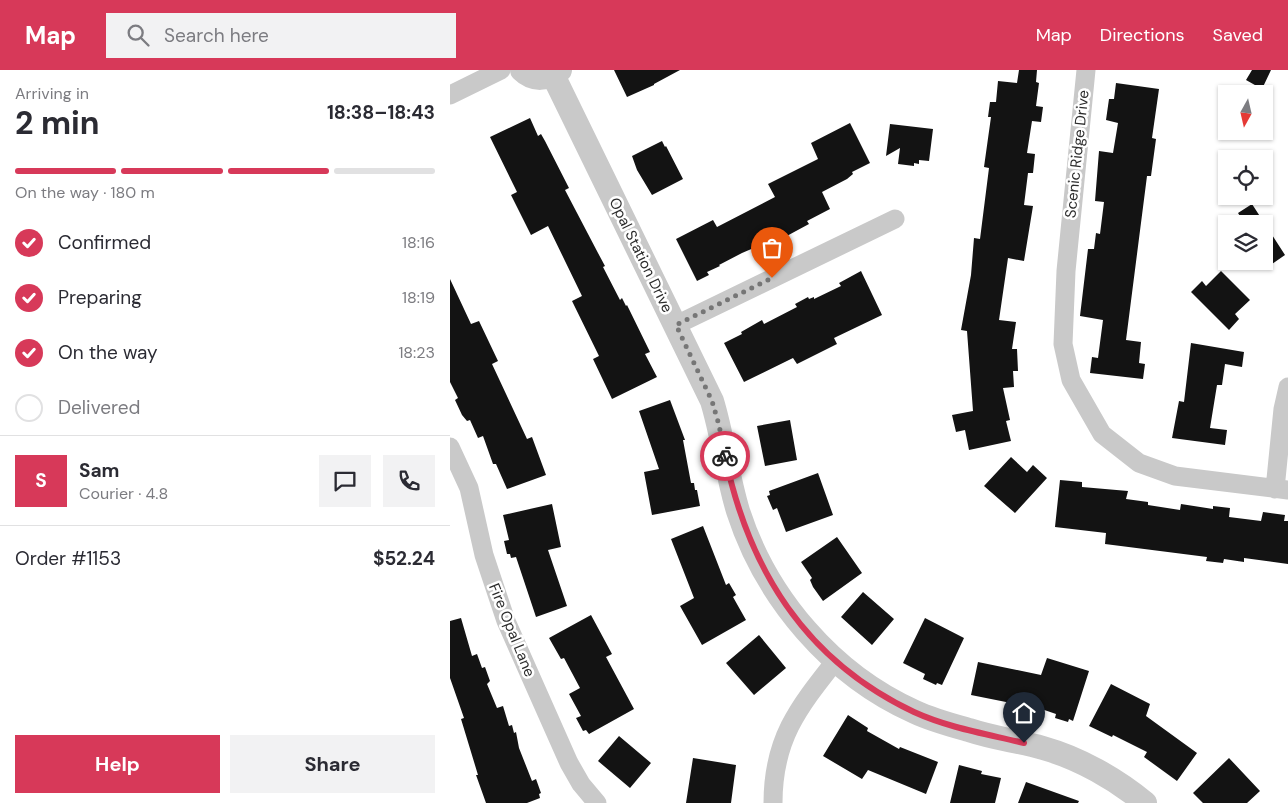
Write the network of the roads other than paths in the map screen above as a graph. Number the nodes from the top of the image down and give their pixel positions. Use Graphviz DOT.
graph roads {
  1 [pos="501,70"];
  2 [pos="522,70"];
  3 [pos="1086,70"];
  4 [pos="556,73"];
  5 [pos="450,96"];
  6 [pos="895,219"];
  7 [pos="676,325"];
  8 [pos="1288,387"];
  9 [pos="450,447"];
  10 [pos="1281,489"];
  11 [pos="836,660"];
  12 [pos="597,803"];
  13 [pos="772,803"];
  14 [pos="1145,803"];
  1 -- 5 [label="street"];
  2 -- 4 [label="street, Opal Station Drive"];
  3 -- 10 [label="street, Scenic Ridge Drive"];
  4 -- 7 [label="street, Opal Station Drive"];
  6 -- 7 [label="street"];
  7 -- 11 [label="street, Opal Station Drive"];
  8 -- 10 [label="street"];
  9 -- 12 [label="street, Fire Opal Lane"];
  11 -- 13 [label="street"];
  11 -- 14 [label="street, Opal Station Drive"];
}
